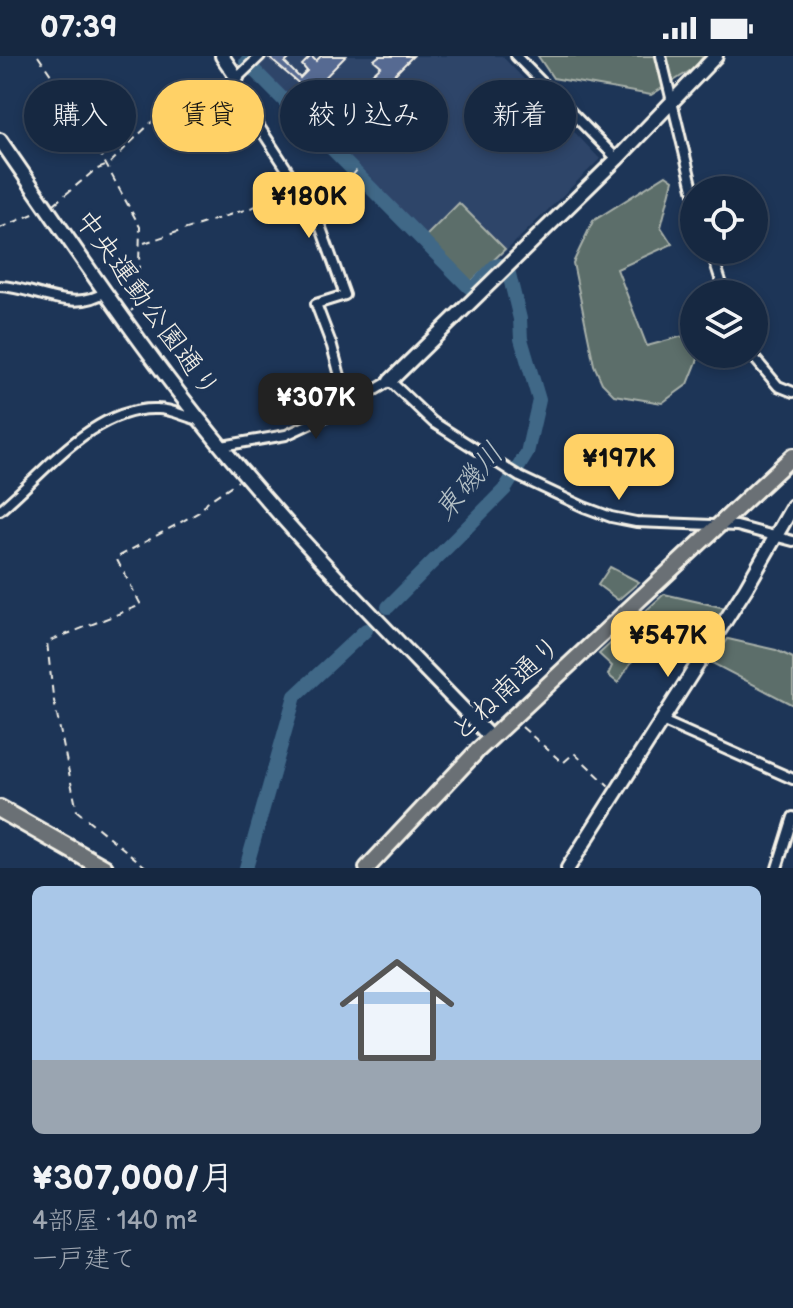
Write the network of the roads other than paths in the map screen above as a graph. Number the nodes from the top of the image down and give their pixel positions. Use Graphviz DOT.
graph roads {
  1 [pos="222,56"];
  2 [pos="260,56"];
  3 [pos="516,56"];
  4 [pos="661,56"];
  5 [pos="716,56"];
  6 [pos="237,78"];
  7 [pos="671,103"];
  8 [pos="0,140"];
  9 [pos="617,159"];
  10 [pos="690,176"];
  11 [pos="0,286"];
  12 [pos="106,291"];
  13 [pos="763,368"];
  14 [pos="390,381"];
  15 [pos="793,392"];
  16 [pos="348,406"];
  17 [pos="202,421"];
  18 [pos="222,446"];
  19 [pos="793,456"];
  20 [pos="793,506"];
  21 [pos="0,510"];
  22 [pos="720,524"];
  23 [pos="775,535"];
  24 [pos="793,541"];
  25 [pos="662,721"];
  26 [pos="491,738"];
  27 [pos="793,779"];
  28 [pos="0,809"];
  29 [pos="793,817"];
  30 [pos="104,868"];
  31 [pos="367,868"];
  32 [pos="568,868"];
  33 [pos="777,868"];
  1 -- 6 [label="street"];
  2 -- 6 [label="street"];
  3 -- 9 [label="street"];
  4 -- 7 [label="street"];
  5 -- 7 [label="street"];
  6 -- 16 [label="street"];
  7 -- 9 [label="street"];
  7 -- 10 [label="street"];
  8 -- 12 [label="street, 中央運動公園通り"];
  9 -- 14 [label="street"];
  11 -- 12 [label="street"];
  12 -- 17 [label="street, 中央運動公園通り"];
  13 -- 15 [label="street"];
  14 -- 16 [label="street"];
  14 -- 22 [label="street"];
  16 -- 18 [label="street"];
  17 -- 18 [label="street, 中央運動公園通り"];
  17 -- 21 [label="street"];
  18 -- 26 [label="street, 中央運動公園通り"];
  19 -- 22 [label="main road, とね南通り"];
  20 -- 23 [label="street"];
  22 -- 23 [label="street"];
  22 -- 26 [label="main road, とね南通り"];
  23 -- 24 [label="street"];
  23 -- 25 [label="street"];
  25 -- 27 [label="street"];
  25 -- 32 [label="street"];
  26 -- 31 [label="main road, とね南通り"];
  28 -- 30 [label="highway"];
  29 -- 33 [label="street"];
}
